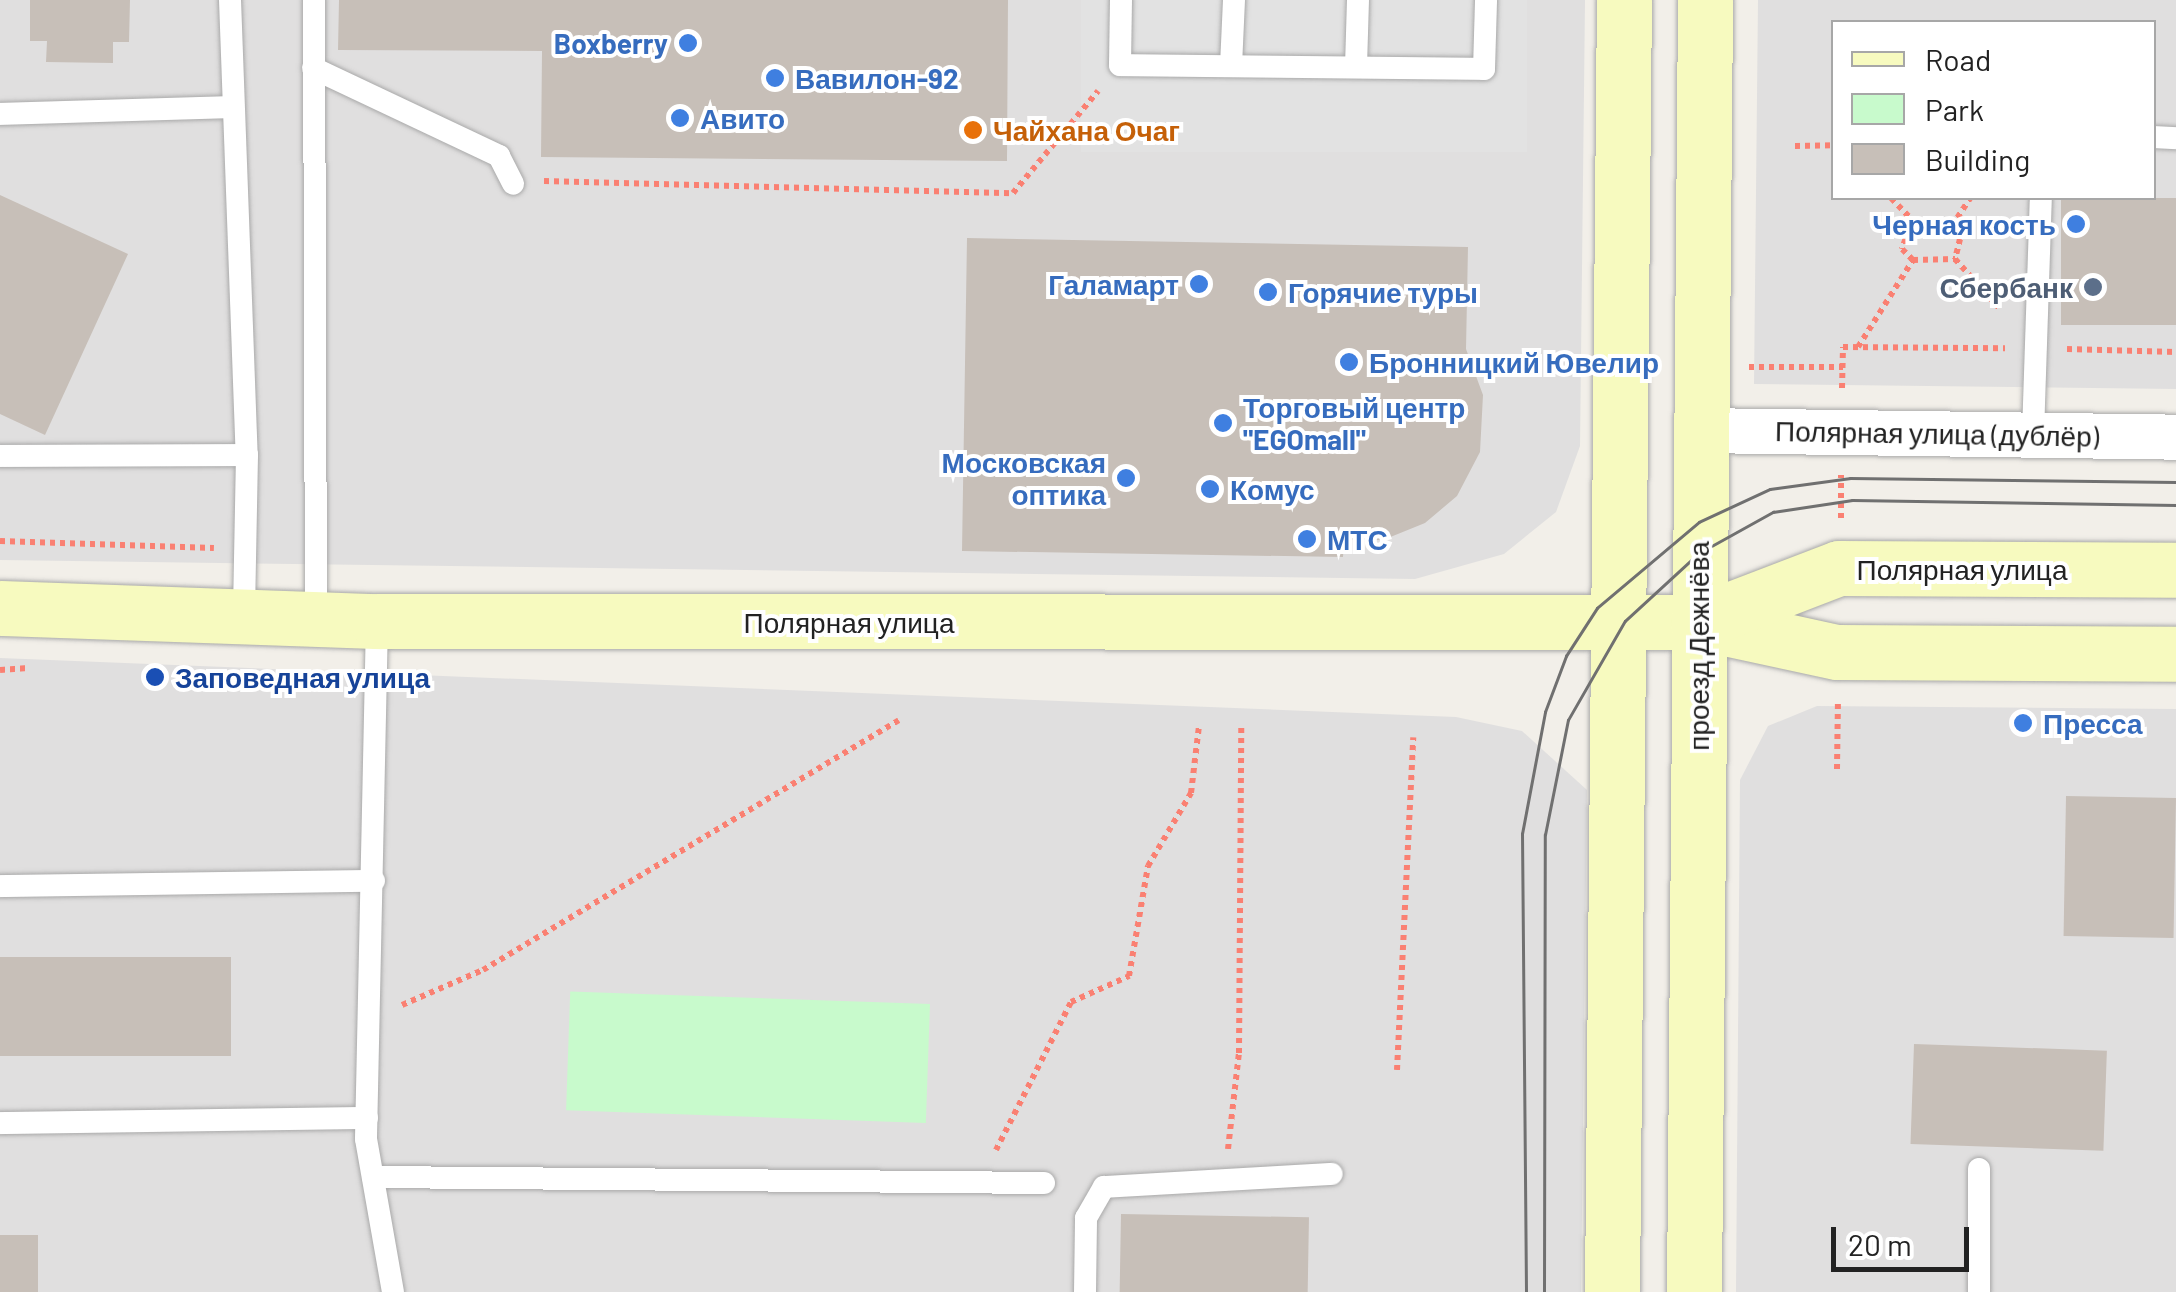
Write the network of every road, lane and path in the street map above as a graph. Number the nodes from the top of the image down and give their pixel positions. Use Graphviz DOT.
graph roads {
  1 [pos="230,0"];
  2 [pos="314,0"];
  3 [pos="1121,0"];
  4 [pos="1234,0"];
  5 [pos="1358,0"];
  6 [pos="1486,0"];
  7 [pos="1624,0"];
  8 [pos="1705,0"];
  9 [pos="1120,65"];
  10 [pos="1231,66"];
  11 [pos="1356,67"];
  12 [pos="313,68"];
  13 [pos="231,107"];
  14 [pos="0,114"];
  15 [pos="1831,145"];
  16 [pos="1795,146"];
  17 [pos="523,183"];
  18 [pos="1893,200"];
  19 [pos="1969,200"];
  20 [pos="2041,200"];
  21 [pos="1912,220"];
  22 [pos="1952,226"];
  23 [pos="1955,259"];
  24 [pos="1912,260"];
  25 [pos="1858,347"];
  26 [pos="2036,348"];
  27 [pos="1745,367"];
  28 [pos="1843,367"];
  29 [pos="1580,370"];
  30 [pos="1549,372"];
  31 [pos="1698,430"];
  32 [pos="2033,434"];
  33 [pos="2176,436"];
  34 [pos="247,455"];
  35 [pos="0,456"];
  36 [pos="0,541"];
  37 [pos="244,549"];
  38 [pos="2176,570"];
  39 [pos="0,608"];
  40 [pos="244,618"];
  41 [pos="316,621"];
  42 [pos="1619,621"];
  43 [pos="377,622"];
  44 [pos="1698,622"];
  45 [pos="2176,654"];
  46 [pos="28,668"];
  47 [pos="0,670"];
  48 [pos="899,720"];
  49 [pos="1199,726"];
  50 [pos="1242,726"];
  51 [pos="1413,737"];
  52 [pos="374,881"];
  53 [pos="0,886"];
  54 [pos="370,1018"];
  55 [pos="1397,1070"];
  56 [pos="367,1118"];
  57 [pos="0,1124"];
  58 [pos="1979,1170"];
  59 [pos="1332,1174"];
  60 [pos="373,1177"];
  61 [pos="980,1182"];
  62 [pos="1224,1182"];
  63 [pos="1044,1183"];
  64 [pos="393,1292"];
  65 [pos="1085,1292"];
  66 [pos="1612,1292"];
  67 [pos="1694,1292"];
  68 [pos="1979,1292"];
  1 -- 13 [label="lane"];
  2 -- 12 [label="lane"];
  3 -- 9 [label="lane"];
  4 -- 10 [label="lane"];
  5 -- 11 [label="lane"];
  6 -- 11 [label="lane"];
  7 -- 42 [label="main road"];
  8 -- 31 [label="main road, проезд Дежнёва"];
  9 -- 10 [label="lane"];
  9 -- 17 [label="path"];
  10 -- 11 [label="lane"];
  12 -- 17 [label="lane"];
  12 -- 41 [label="lane"];
  13 -- 14 [label="lane"];
  13 -- 34 [label="lane"];
  15 -- 16 [label="path"];
  18 -- 21 [label="path"];
  19 -- 22 [label="path"];
  20 -- 26 [label="lane"];
  21 -- 22 [label="path"];
  21 -- 24 [label="path"];
  22 -- 23 [label="path"];
  23 -- 24 [label="path"];
  23 -- 26 [label="path"];
  24 -- 25 [label="path"];
  26 -- 32 [label="lane"];
  27 -- 28 [label="path"];
  29 -- 30 [label="path"];
  31 -- 32 [label="street, Полярная улица (дублёр)"];
  31 -- 44 [label="main road, проезд Дежнёва"];
  32 -- 33 [label="street, Полярная улица (дублёр)"];
  34 -- 35 [label="lane"];
  34 -- 37 [label="lane"];
  36 -- 37 [label="path"];
  37 -- 40 [label="lane"];
  38 -- 44 [label="main road, Полярная улица"];
  39 -- 40 [label="main road, Полярная улица"];
  40 -- 41 [label="main road, Полярная улица"];
  41 -- 43 [label="main road, Полярная улица"];
  42 -- 43 [label="main road, Полярная улица"];
  42 -- 44 [label="main road, Полярная улица"];
  42 -- 66 [label="main road"];
  43 -- 52 [label="lane"];
  44 -- 45 [label="main road, Полярная улица"];
  44 -- 67 [label="main road, проезд Дежнёва"];
  46 -- 47 [label="path"];
  48 -- 54 [label="path"];
  49 -- 61 [label="path"];
  50 -- 62 [label="path"];
  51 -- 55 [label="path"];
  52 -- 53 [label="lane"];
  52 -- 54 [label="lane"];
  54 -- 56 [label="lane"];
  56 -- 57 [label="lane"];
  56 -- 60 [label="lane"];
  58 -- 68 [label="lane"];
  59 -- 62 [label="lane"];
  60 -- 61 [label="lane"];
  60 -- 64 [label="lane"];
  61 -- 63 [label="lane"];
  62 -- 65 [label="lane"];
}
